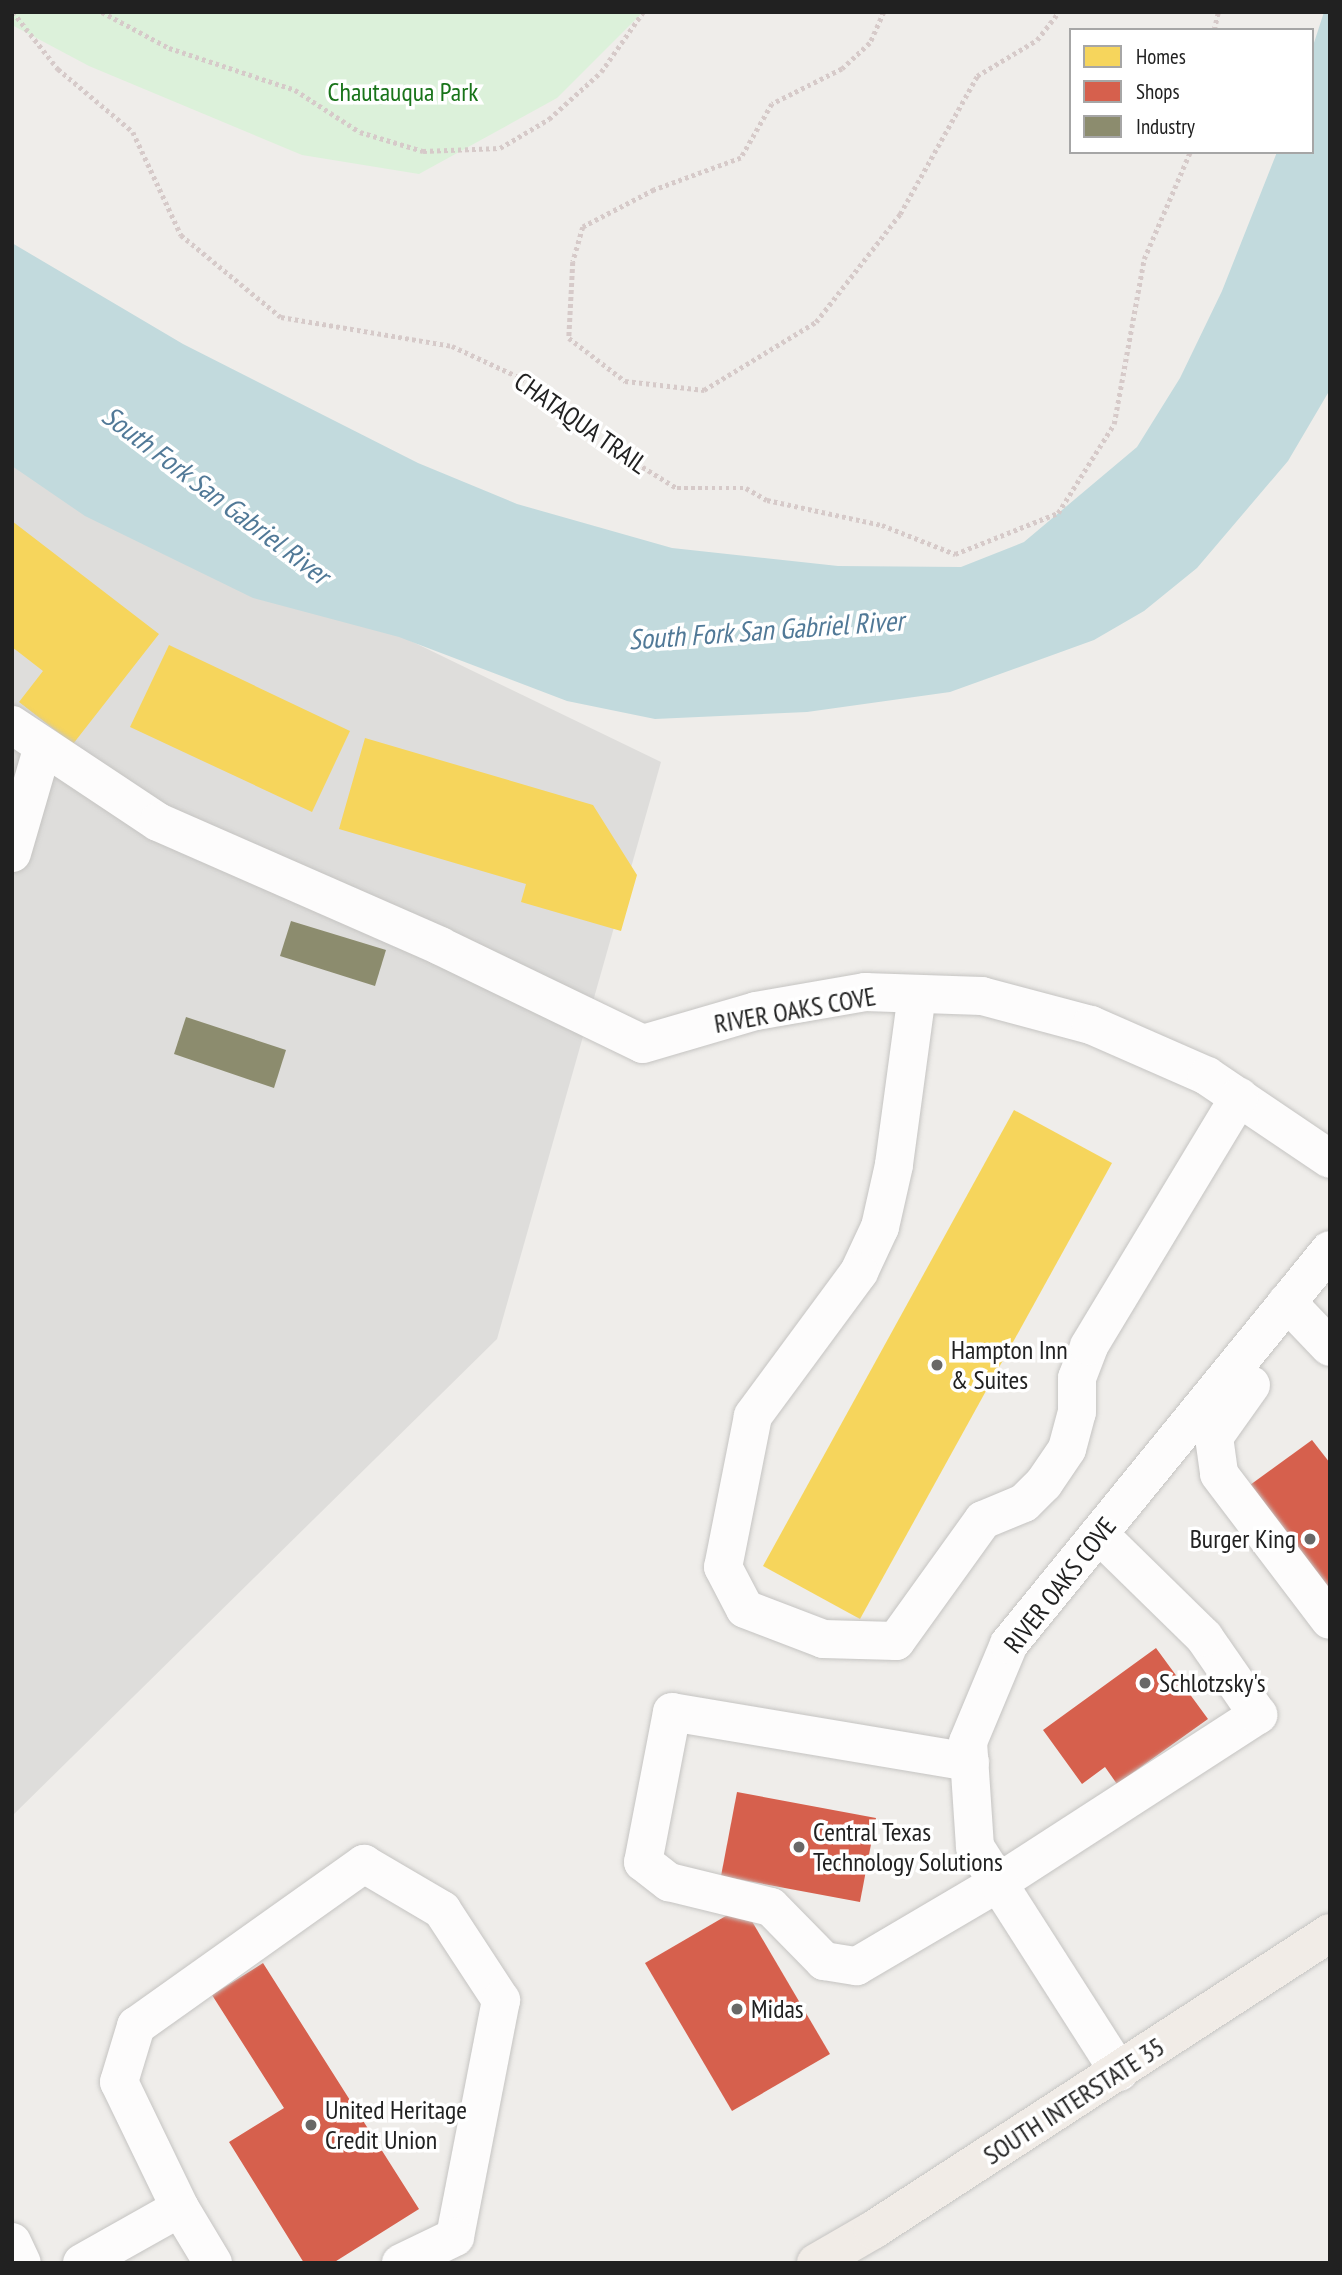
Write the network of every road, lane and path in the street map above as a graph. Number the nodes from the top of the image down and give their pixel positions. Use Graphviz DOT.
graph roads {
  1 [pos="102,12"];
  2 [pos="643,12"];
  3 [pos="884,12"];
  4 [pos="1059,12"];
  5 [pos="15,14"];
  6 [pos="1189,154"];
  7 [pos="28,735"];
  8 [pos="12,853"];
  9 [pos="917,994"];
  10 [pos="1239,1097"];
  11 [pos="1330,1159"];
  12 [pos="1330,1250"];
  13 [pos="1307,1324"];
  14 [pos="1099,1534"];
  15 [pos="1330,1620"];
  16 [pos="970,1762"];
  17 [pos="998,1883"];
  18 [pos="1330,1933"];
  19 [pos="1119,2072"];
  20 [pos="180,2208"];
  21 [pos="12,2242"];
  22 [pos="22,2263"];
  23 [pos="82,2263"];
  24 [pos="213,2263"];
  25 [pos="401,2263"];
  26 [pos="816,2263"];
  1 -- 2 [label="path"];
  3 -- 4 [label="path"];
  5 -- 6 [label="path, CHATAQUA TRAIL"];
  7 -- 8 [label="street"];
  7 -- 9 [label="street, RIVER OAKS COVE"];
  9 -- 10 [label="street, RIVER OAKS COVE"];
  9 -- 10 [label="street"];
  10 -- 11 [label="street, RIVER OAKS COVE"];
  12 -- 13 [label="street, RIVER OAKS COVE"];
  13 -- 14 [label="street, RIVER OAKS COVE"];
  13 -- 15 [label="street"];
  14 -- 16 [label="street, RIVER OAKS COVE"];
  14 -- 17 [label="street"];
  16 -- 17 [label="street, RIVER OAKS COVE"];
  16 -- 17 [label="street"];
  17 -- 19 [label="street, RIVER OAKS COVE"];
  18 -- 19 [label="main road, SOUTH INTERSTATE 35"];
  19 -- 26 [label="main road, SOUTH INTERSTATE 35"];
  20 -- 23 [label="street"];
  20 -- 24 [label="street"];
  20 -- 25 [label="street"];
  21 -- 22 [label="street"];
}
